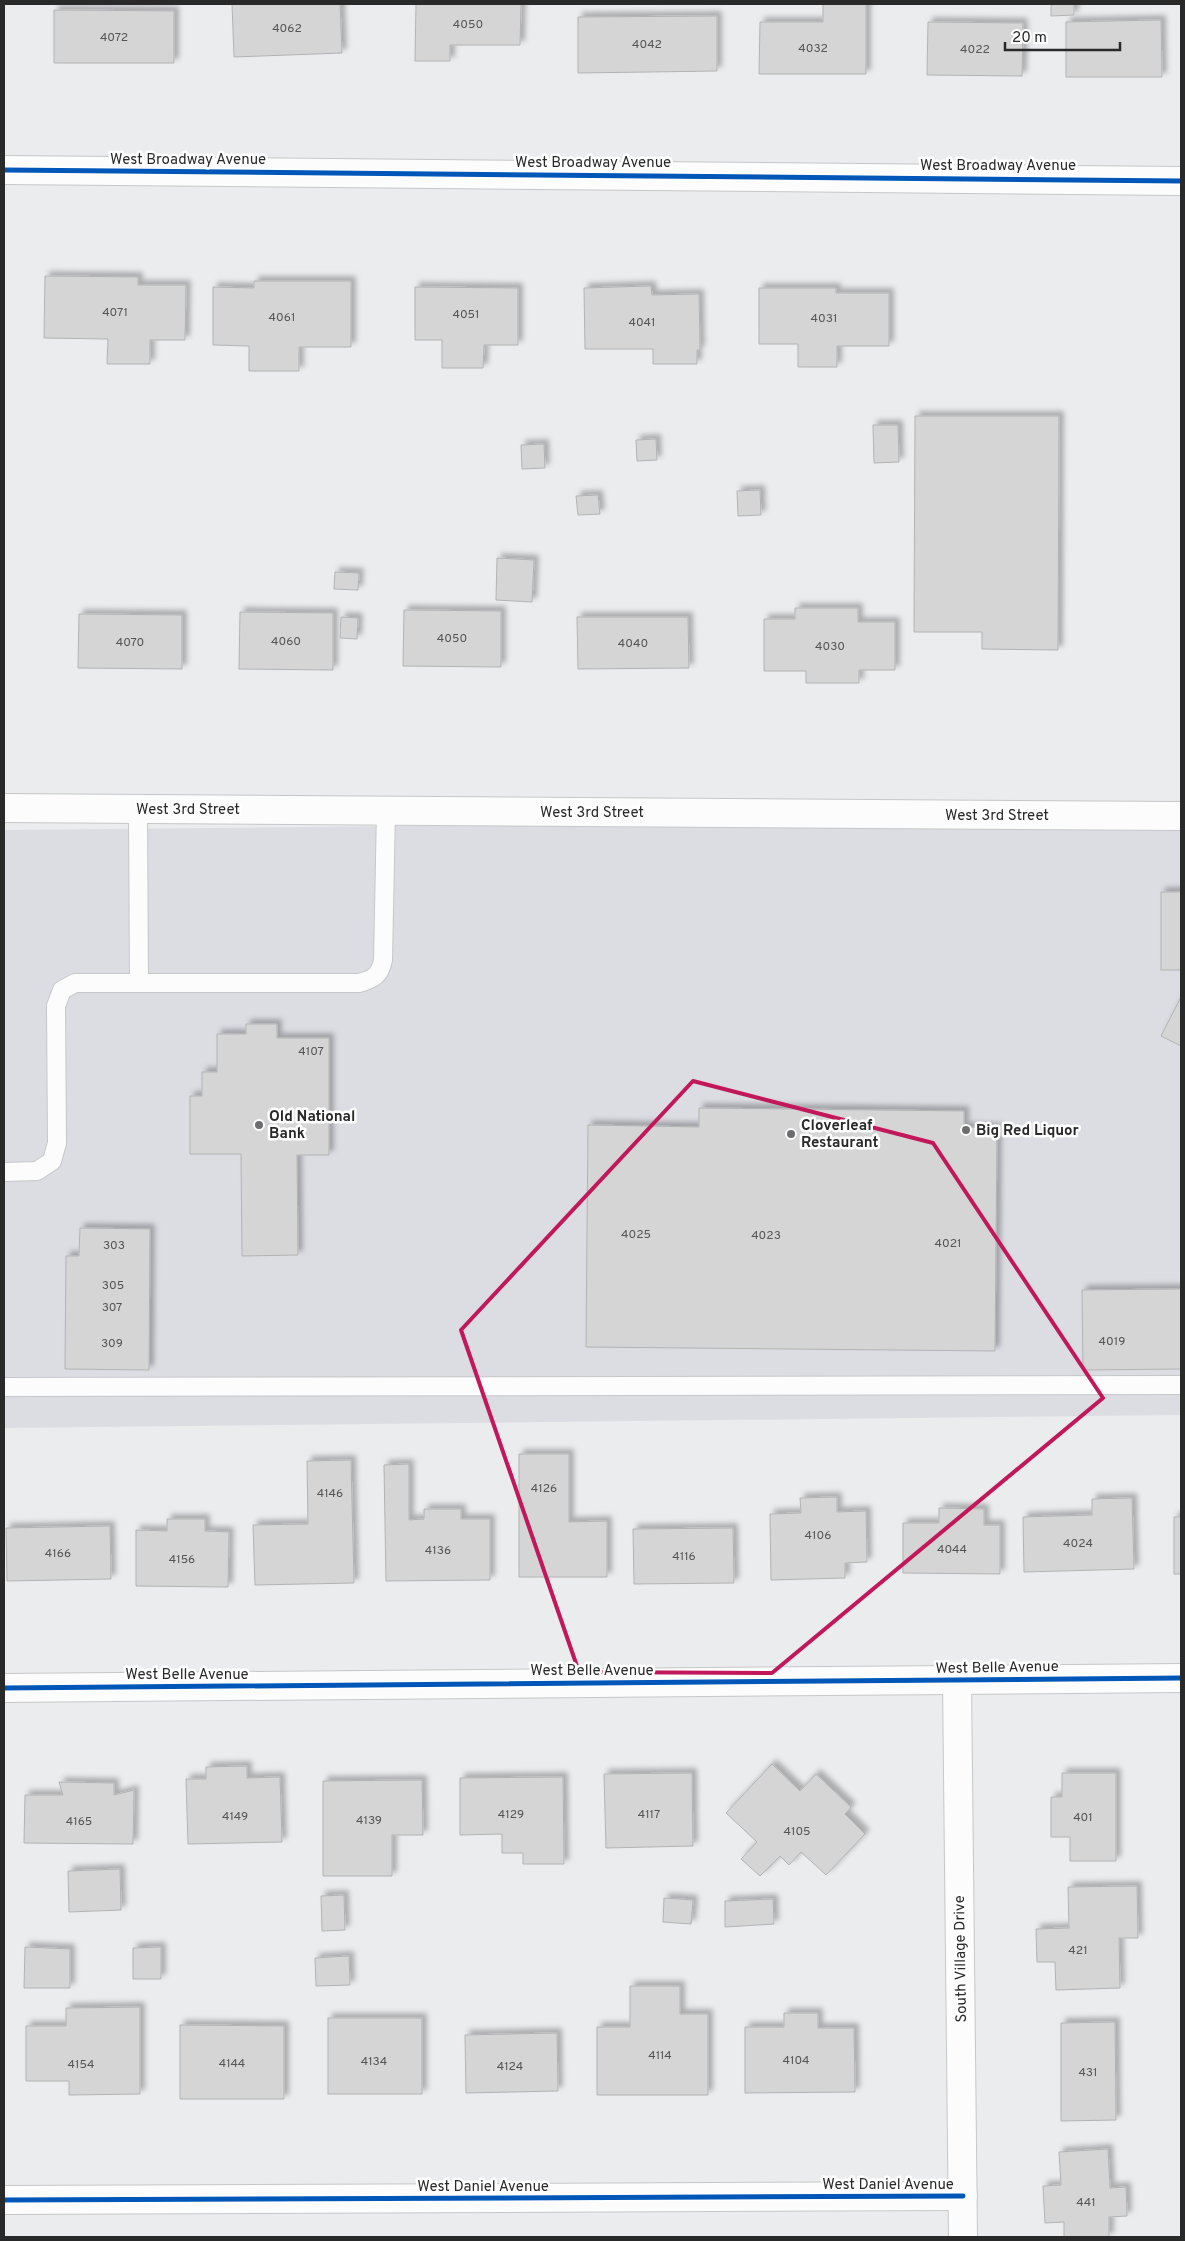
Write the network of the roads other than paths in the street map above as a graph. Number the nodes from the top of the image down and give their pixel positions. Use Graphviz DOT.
graph roads {
  1 [pos="4,170"];
  2 [pos="1181,180"];
  3 [pos="4,808"];
  4 [pos="138,808"];
  5 [pos="386,810"];
  6 [pos="1181,816"];
  7 [pos="139,983"];
  8 [pos="4,1172"];
  9 [pos="1181,1385"];
  10 [pos="4,1387"];
  11 [pos="1181,1678"];
  12 [pos="957,1680"];
  13 [pos="4,1688"];
  14 [pos="963,2196"];
  15 [pos="4,2200"];
  16 [pos="963,2237"];
  1 -- 2 [label="street, West Broadway Avenue"];
  3 -- 4 [label="street, West 3rd Street"];
  4 -- 5 [label="street, West 3rd Street"];
  4 -- 7 [label="lane"];
  5 -- 6 [label="street, West 3rd Street"];
  5 -- 7 [label="lane"];
  7 -- 8 [label="lane"];
  9 -- 10 [label="lane"];
  11 -- 12 [label="street, West Belle Avenue"];
  12 -- 13 [label="street, West Belle Avenue"];
  12 -- 14 [label="street, South Village Drive"];
  14 -- 15 [label="street, West Daniel Avenue"];
  14 -- 16 [label="street, South Village Drive"];
}
